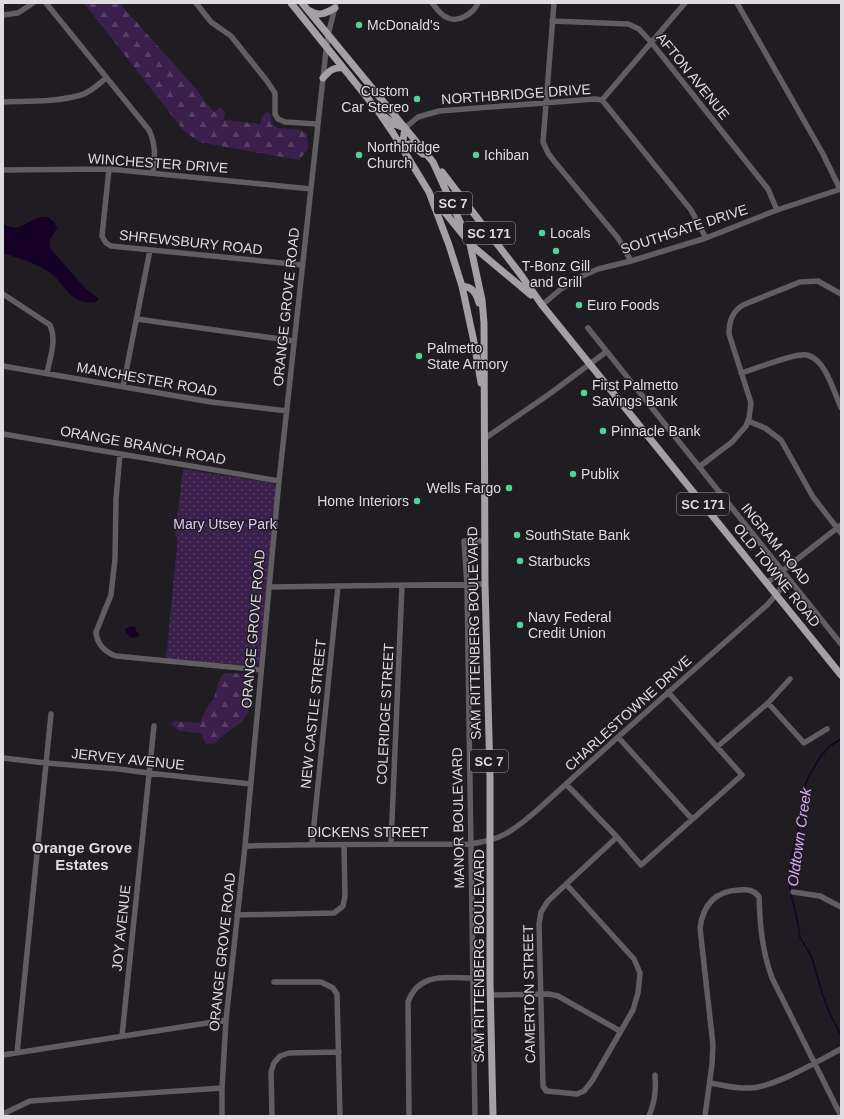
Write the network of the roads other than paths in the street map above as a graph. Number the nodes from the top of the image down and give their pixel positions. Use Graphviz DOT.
graph roads {
  1 [pos="33,3"];
  2 [pos="46,3"];
  3 [pos="196,3"];
  4 [pos="291,3"];
  5 [pos="432,3"];
  6 [pos="478,3"];
  7 [pos="554,3"];
  8 [pos="685,3"];
  9 [pos="737,3"];
  10 [pos="304,5"];
  11 [pos="336,5"];
  12 [pos="3,15"];
  13 [pos="552,21"];
  14 [pos="328,35"];
  15 [pos="651,42"];
  16 [pos="327,47"];
  17 [pos="344,68"];
  18 [pos="106,78"];
  19 [pos="323,78"];
  20 [pos="602,100"];
  21 [pos="3,102"];
  22 [pos="546,103"];
  23 [pos="378,111"];
  24 [pos="318,124"];
  25 [pos="406,128"];
  26 [pos="402,146"];
  27 [pos="433,162"];
  28 [pos="109,168"];
  29 [pos="3,170"];
  30 [pos="153,172"];
  31 [pos="311,189"];
  32 [pos="841,189"];
  33 [pos="429,192"];
  34 [pos="777,210"];
  35 [pos="706,238"];
  36 [pos="470,244"];
  37 [pos="150,250"];
  38 [pos="631,261"];
  39 [pos="303,265"];
  40 [pos="462,286"];
  41 [pos="3,294"];
  42 [pos="841,294"];
  43 [pos="542,305"];
  44 [pos="137,319"];
  45 [pos="484,323"];
  46 [pos="588,328"];
  47 [pos="294,342"];
  48 [pos="606,352"];
  49 [pos="590,364"];
  50 [pos="3,366"];
  51 [pos="47,373"];
  52 [pos="742,374"];
  53 [pos="123,387"];
  54 [pos="841,408"];
  55 [pos="287,412"];
  56 [pos="484,413"];
  57 [pos="748,420"];
  58 [pos="3,434"];
  59 [pos="484,439"];
  60 [pos="120,454"];
  61 [pos="699,467"];
  62 [pos="279,481"];
  63 [pos="840,529"];
  64 [pos="485,541"];
  65 [pos="783,572"];
  66 [pos="788,578"];
  67 [pos="767,583"];
  68 [pos="485,584"];
  69 [pos="402,585"];
  70 [pos="467,585"];
  71 [pos="338,586"];
  72 [pos="270,587"];
  73 [pos="776,595"];
  74 [pos="841,644"];
  75 [pos="837,668"];
  76 [pos="261,670"];
  77 [pos="841,675"];
  78 [pos="790,679"];
  79 [pos="668,692"];
  80 [pos="768,703"];
  81 [pos="51,714"];
  82 [pos="154,726"];
  83 [pos="828,729"];
  84 [pos="618,737"];
  85 [pos="717,747"];
  86 [pos="3,758"];
  87 [pos="46,763"];
  88 [pos="148,773"];
  89 [pos="251,784"];
  90 [pos="566,784"];
  91 [pos="692,819"];
  92 [pos="617,837"];
  93 [pos="491,841"];
  94 [pos="312,844"];
  95 [pos="391,844"];
  96 [pos="470,844"];
  97 [pos="344,845"];
  98 [pos="245,846"];
  99 [pos="566,884"];
  100 [pos="793,892"];
  101 [pos="841,907"];
  102 [pos="237,915"];
  103 [pos="473,978"];
  104 [pos="274,982"];
  105 [pos="540,994"];
  106 [pos="491,995"];
  107 [pos="226,1020"];
  108 [pos="620,1031"];
  109 [pos="122,1036"];
  110 [pos="841,1049"];
  111 [pos="339,1052"];
  112 [pos="17,1053"];
  113 [pos="3,1055"];
  114 [pos="815,1062"];
  115 [pos="655,1074"];
  116 [pos="710,1083"];
  117 [pos="222,1088"];
  118 [pos="5,1113"];
  119 [pos="222,1116"];
  120 [pos="272,1116"];
  121 [pos="340,1116"];
  122 [pos="409,1116"];
  123 [pos="475,1116"];
  124 [pos="493,1116"];
  125 [pos="649,1116"];
  126 [pos="705,1116"];
  127 [pos="841,1116"];
  1 -- 12 [label="street"];
  2 -- 18 [label="street"];
  3 -- 24 [label="street"];
  4 -- 16 [label="main road, SAM RITTENBERG BOULEVARD / SC 7"];
  5 -- 6 [label="street"];
  7 -- 13 [label="street"];
  8 -- 15 [label="street, NORTHBRIDGE DRIVE"];
  9 -- 32 [label="street"];
  10 -- 11 [label="main road"];
  10 -- 14 [label="main road, SAM RITTENBERG BOULEVARD / SC 7"];
  11 -- 14 [label="street, ORANGE GROVE ROAD"];
  13 -- 15 [label="street, AFTON AVENUE"];
  13 -- 22 [label="street"];
  14 -- 16 [label="street, ORANGE GROVE ROAD"];
  14 -- 25 [label="main road, SAM RITTENBERG BOULEVARD / SC 7"];
  15 -- 20 [label="street, NORTHBRIDGE DRIVE"];
  15 -- 34 [label="street, AFTON AVENUE"];
  16 -- 17 [label="main road, SAM RITTENBERG BOULEVARD / SC 7"];
  16 -- 19 [label="street, ORANGE GROVE ROAD"];
  17 -- 19 [label="main road"];
  17 -- 23 [label="main road, SAM RITTENBERG BOULEVARD / SC 7"];
  18 -- 21 [label="street"];
  18 -- 30 [label="street"];
  19 -- 24 [label="street, ORANGE GROVE ROAD"];
  20 -- 22 [label="street, NORTHBRIDGE DRIVE"];
  20 -- 35 [label="street"];
  22 -- 25 [label="street, NORTHBRIDGE DRIVE"];
  22 -- 38 [label="street"];
  23 -- 25 [label="main road"];
  23 -- 26 [label="main road, SAM RITTENBERG BOULEVARD / SC 7"];
  24 -- 31 [label="street, ORANGE GROVE ROAD"];
  25 -- 26 [label="main road"];
  25 -- 27 [label="main road, SAM RITTENBERG BOULEVARD / SC 7"];
  26 -- 27 [label="main road"];
  26 -- 33 [label="main road, SAM RITTENBERG BOULEVARD / SC 7"];
  27 -- 36 [label="main road, SAM RITTENBERG BOULEVARD / SC 7"];
  27 -- 43 [label="main road, OLD TOWNE ROAD / SC 171"];
  28 -- 29 [label="street, WINCHESTER DRIVE"];
  28 -- 30 [label="street, WINCHESTER DRIVE"];
  28 -- 37 [label="street, SHREWSBURY ROAD"];
  30 -- 31 [label="street, WINCHESTER DRIVE"];
  31 -- 39 [label="street, ORANGE GROVE ROAD"];
  32 -- 34 [label="street, SOUTHGATE DRIVE"];
  33 -- 36 [label="main road, OLD TOWNE ROAD / SC 171"];
  33 -- 40 [label="main road, SAM RITTENBERG BOULEVARD / SC 7"];
  34 -- 35 [label="street, SOUTHGATE DRIVE"];
  35 -- 38 [label="street, SOUTHGATE DRIVE"];
  36 -- 43 [label="main road, OLD TOWNE ROAD / SC 171"];
  36 -- 45 [label="main road, SAM RITTENBERG BOULEVARD / SC 7"];
  37 -- 39 [label="street, SHREWSBURY ROAD"];
  37 -- 44 [label="street"];
  38 -- 43 [label="street, SOUTHGATE DRIVE"];
  39 -- 47 [label="street, ORANGE GROVE ROAD"];
  40 -- 45 [label="main road"];
  40 -- 56 [label="main road, SAM RITTENBERG BOULEVARD / SC 7"];
  41 -- 51 [label="street"];
  42 -- 52 [label="street"];
  43 -- 49 [label="main road, OLD TOWNE ROAD / SC 171"];
  44 -- 47 [label="street"];
  44 -- 53 [label="street"];
  45 -- 56 [label="main road, SAM RITTENBERG BOULEVARD / SC 7"];
  46 -- 48 [label="street, INGRAM ROAD"];
  47 -- 55 [label="street, ORANGE GROVE ROAD"];
  48 -- 49 [label="street"];
  48 -- 61 [label="street, INGRAM ROAD"];
  49 -- 59 [label="street"];
  49 -- 67 [label="main road, OLD TOWNE ROAD / SC 171"];
  50 -- 51 [label="street, MANCHESTER ROAD"];
  51 -- 53 [label="street, MANCHESTER ROAD"];
  52 -- 54 [label="street"];
  52 -- 57 [label="street"];
  53 -- 55 [label="street, MANCHESTER ROAD"];
  55 -- 62 [label="street, ORANGE GROVE ROAD"];
  56 -- 59 [label="main road, SAM RITTENBERG BOULEVARD / SC 7"];
  57 -- 61 [label="street"];
  57 -- 63 [label="street"];
  58 -- 60 [label="street, ORANGE BRANCH ROAD"];
  59 -- 64 [label="main road, SAM RITTENBERG BOULEVARD / SC 7"];
  60 -- 62 [label="street, ORANGE BRANCH ROAD"];
  60 -- 76 [label="street"];
  61 -- 65 [label="street, INGRAM ROAD"];
  62 -- 72 [label="street, ORANGE GROVE ROAD"];
  63 -- 65 [label="street"];
  64 -- 68 [label="main road, SAM RITTENBERG BOULEVARD / SC 7"];
  64 -- 70 [label="street, MANOR BOULEVARD"];
  65 -- 66 [label="street, INGRAM ROAD"];
  65 -- 67 [label="street"];
  66 -- 73 [label="street, CHARLESTOWNE DRIVE"];
  66 -- 74 [label="street, INGRAM ROAD"];
  67 -- 73 [label="main road, OLD TOWNE ROAD / SC 171"];
  68 -- 70 [label="street"];
  68 -- 93 [label="main road, SAM RITTENBERG BOULEVARD / SC 7"];
  69 -- 70 [label="street"];
  69 -- 71 [label="street"];
  69 -- 95 [label="street, COLERIDGE STREET"];
  70 -- 96 [label="street, MANOR BOULEVARD"];
  71 -- 72 [label="street"];
  71 -- 94 [label="street, NEW CASTLE STREET"];
  72 -- 76 [label="street, ORANGE GROVE ROAD"];
  73 -- 75 [label="main road, OLD TOWNE ROAD / SC 171"];
  73 -- 79 [label="street, CHARLESTOWNE DRIVE"];
  75 -- 77 [label="main road, OLD TOWNE ROAD / SC 171"];
  76 -- 89 [label="street, ORANGE GROVE ROAD"];
  78 -- 80 [label="street"];
  79 -- 84 [label="street, CHARLESTOWNE DRIVE"];
  79 -- 85 [label="street"];
  80 -- 83 [label="street"];
  80 -- 85 [label="street"];
  81 -- 87 [label="street"];
  82 -- 88 [label="street, JOY AVENUE"];
  84 -- 90 [label="street, CHARLESTOWNE DRIVE"];
  84 -- 91 [label="street"];
  85 -- 91 [label="street"];
  86 -- 87 [label="street, JERVEY AVENUE"];
  87 -- 88 [label="street, JERVEY AVENUE"];
  87 -- 112 [label="street"];
  88 -- 89 [label="street, JERVEY AVENUE"];
  88 -- 109 [label="street, JOY AVENUE"];
  89 -- 98 [label="street, ORANGE GROVE ROAD"];
  90 -- 92 [label="street"];
  90 -- 93 [label="street, CHARLESTOWNE DRIVE"];
  91 -- 92 [label="street"];
  92 -- 99 [label="street, CAMERTON STREET"];
  93 -- 96 [label="street, DICKENS STREET"];
  93 -- 106 [label="main road, SAM RITTENBERG BOULEVARD / SC 7"];
  94 -- 97 [label="street, DICKENS STREET"];
  94 -- 98 [label="street, DICKENS STREET"];
  95 -- 96 [label="street, DICKENS STREET"];
  95 -- 97 [label="street, DICKENS STREET"];
  96 -- 103 [label="street, MANOR BOULEVARD"];
  97 -- 102 [label="street"];
  98 -- 102 [label="street, ORANGE GROVE ROAD"];
  99 -- 105 [label="street, CAMERTON STREET"];
  99 -- 108 [label="street"];
  100 -- 101 [label="street"];
  102 -- 107 [label="street, ORANGE GROVE ROAD"];
  103 -- 122 [label="street"];
  103 -- 123 [label="street, MANOR BOULEVARD"];
  104 -- 111 [label="street"];
  105 -- 106 [label="street"];
  105 -- 108 [label="street"];
  105 -- 108 [label="street, CAMERTON STREET"];
  106 -- 124 [label="main road, SAM RITTENBERG BOULEVARD / SC 7"];
  107 -- 109 [label="street"];
  107 -- 117 [label="street, ORANGE GROVE ROAD"];
  109 -- 112 [label="street"];
  110 -- 114 [label="street"];
  111 -- 120 [label="street"];
  111 -- 121 [label="street"];
  112 -- 113 [label="street"];
  114 -- 116 [label="street"];
  114 -- 116 [label="street"];
  114 -- 127 [label="street"];
  115 -- 125 [label="street"];
  116 -- 126 [label="street"];
  117 -- 118 [label="street"];
  117 -- 119 [label="street, ORANGE GROVE ROAD"];
}
